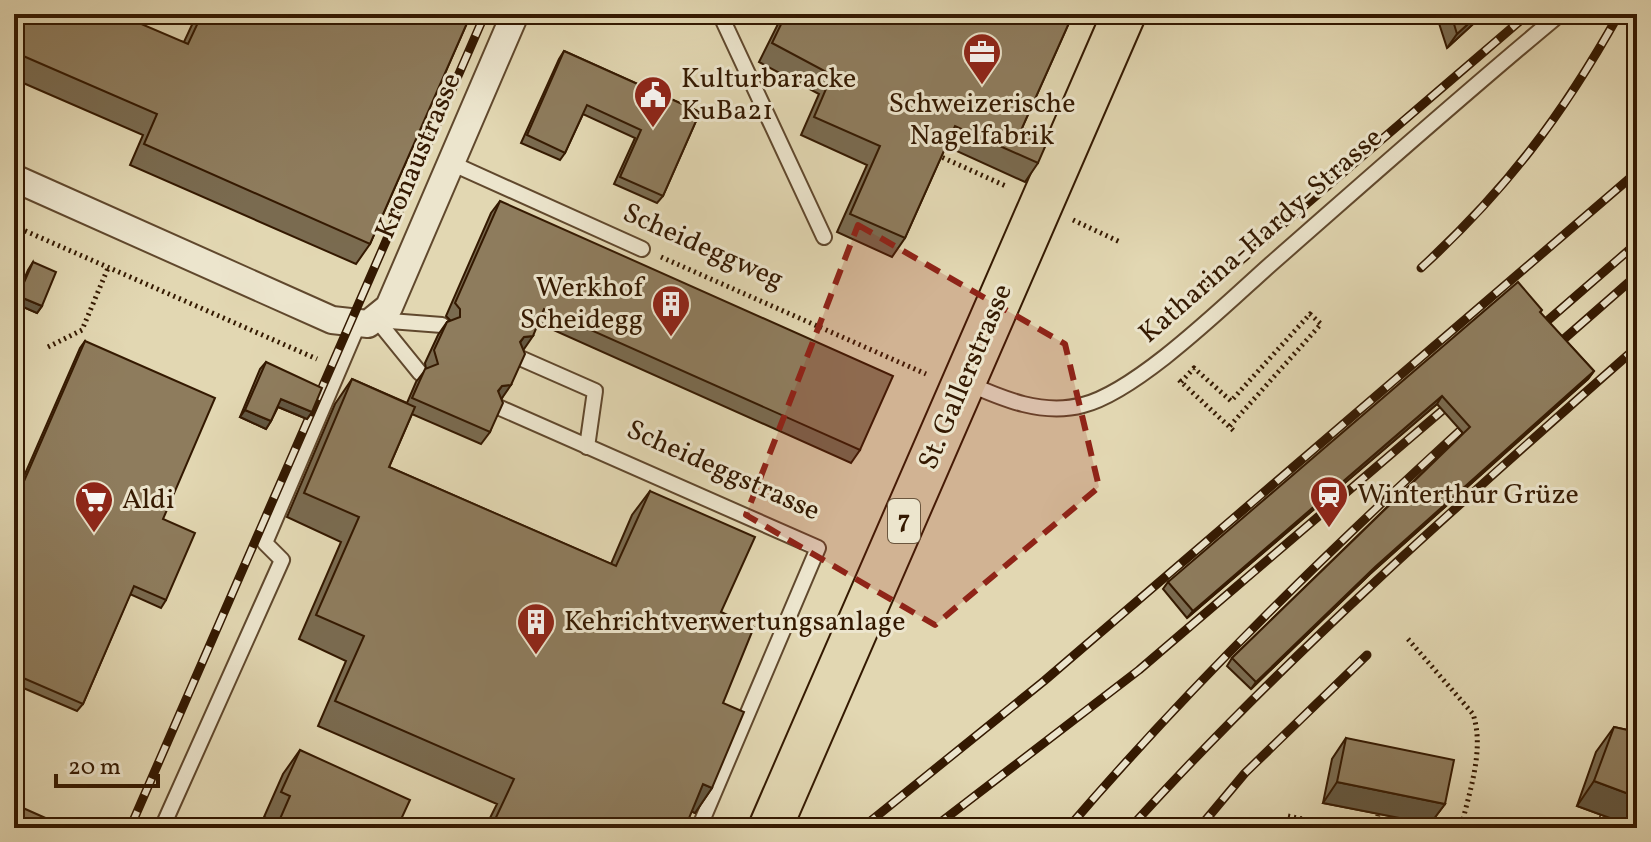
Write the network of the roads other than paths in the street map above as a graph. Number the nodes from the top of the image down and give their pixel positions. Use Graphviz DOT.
graph roads {
  1 [pos="515,14"];
  2 [pos="720,14"];
  3 [pos="1124,14"];
  4 [pos="1560,14"];
  5 [pos="451,163"];
  6 [pos="14,178"];
  7 [pos="824,237"];
  8 [pos="642,249"];
  9 [pos="368,322"];
  10 [pos="442,325"];
  11 [pos="520,358"];
  12 [pos="420,373"];
  13 [pos="949,380"];
  14 [pos="498,407"];
  15 [pos="587,447"];
  16 [pos="162,828"];
  17 [pos="699,828"];
  18 [pos="770,828"];
  1 -- 5 [label="street, Kronaustrasse"];
  2 -- 7 [label="lane"];
  3 -- 13 [label="main road, St. Gallerstrasse / 7"];
  4 -- 13 [label="lane, Katharina-Hardy-Strasse"];
  5 -- 8 [label="lane, Scheideggweg"];
  5 -- 9 [label="street, Kronaustrasse"];
  6 -- 9 [label="street"];
  9 -- 10 [label="lane"];
  9 -- 12 [label="lane"];
  9 -- 16 [label="lane"];
  11 -- 15 [label="lane, Scheideggstrasse"];
  13 -- 18 [label="main road, St. Gallerstrasse / 7"];
  14 -- 15 [label="lane, Scheideggstrasse"];
  15 -- 17 [label="lane, Scheideggstrasse"];
}
